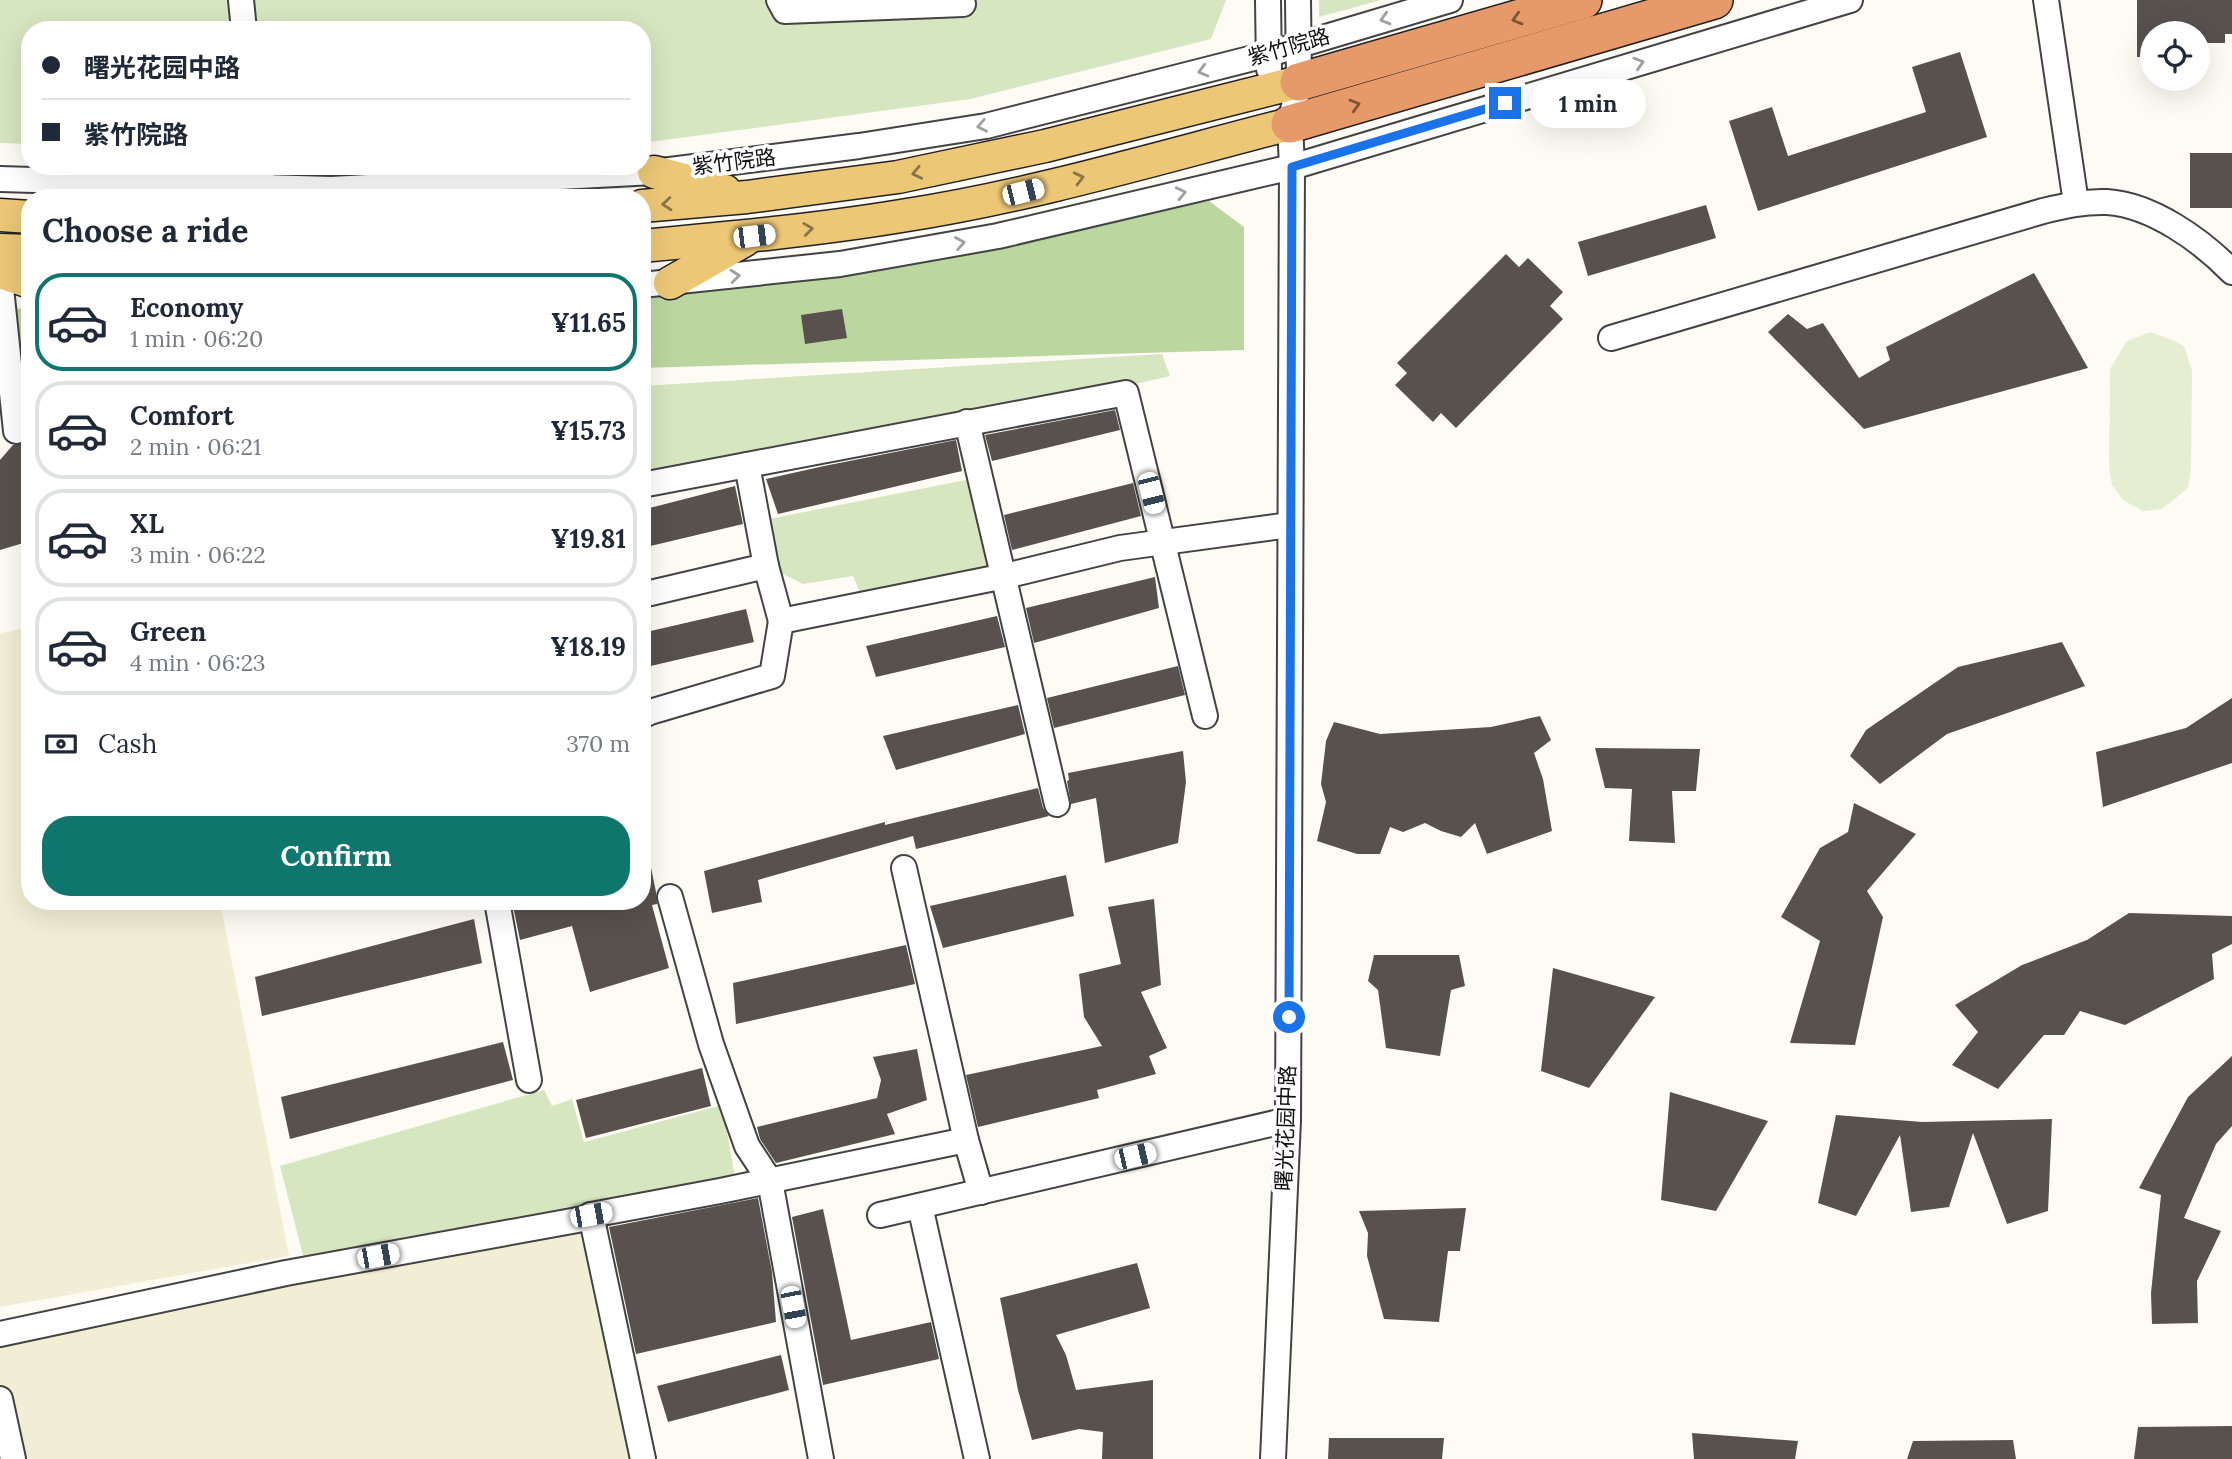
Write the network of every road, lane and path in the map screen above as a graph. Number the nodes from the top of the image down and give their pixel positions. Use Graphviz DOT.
graph roads {
  1 [pos="241,0"];
  2 [pos="779,0"];
  3 [pos="1268,0"];
  4 [pos="1298,0"];
  5 [pos="1450,0"];
  6 [pos="1583,0"];
  7 [pos="1714,0"];
  8 [pos="1850,0"];
  9 [pos="2046,0"];
  10 [pos="963,4"];
  11 [pos="243,21"];
  12 [pos="1298,45"];
  13 [pos="1269,54"];
  14 [pos="1284,86"];
  15 [pos="1290,124"];
  16 [pos="1292,167"];
  17 [pos="651,172"];
  18 [pos="654,172"];
  19 [pos="597,175"];
  20 [pos="262,177"];
  21 [pos="0,179"];
  22 [pos="331,189"];
  23 [pos="331,189"];
  24 [pos="747,197"];
  25 [pos="2076,203"];
  26 [pos="651,205"];
  27 [pos="0,215"];
  28 [pos="21,216"];
  29 [pos="754,236"];
  30 [pos="651,245"];
  31 [pos="0,250"];
  32 [pos="21,251"];
  33 [pos="0,272"];
  34 [pos="2232,272"];
  35 [pos="21,279"];
  36 [pos="656,284"];
  37 [pos="0,288"];
  38 [pos="21,289"];
  39 [pos="1611,338"];
  40 [pos="967,422"];
  41 [pos="16,431"];
  42 [pos="747,465"];
  43 [pos="651,483"];
  44 [pos="1290,525"];
  45 [pos="1164,542"];
  46 [pos="766,566"];
  47 [pos="1005,576"];
  48 [pos="651,593"];
  49 [pos="781,621"];
  50 [pos="651,712"];
  51 [pos="1205,716"];
  52 [pos="1057,804"];
  53 [pos="904,868"];
  54 [pos="670,897"];
  55 [pos="499,910"];
  56 [pos="529,1080"];
  57 [pos="1288,1120"];
  58 [pos="966,1140"];
  59 [pos="770,1181"];
  60 [pos="981,1192"];
  61 [pos="920,1206"];
  62 [pos="591,1215"];
  63 [pos="880,1215"];
  64 [pos="0,1334"];
  65 [pos="0,1399"];
  66 [pos="13,1459"];
  67 [pos="643,1459"];
  68 [pos="821,1459"];
  69 [pos="978,1459"];
  70 [pos="1273,1459"];
  1 -- 11 [label="street"];
  2 -- 10 [label="street"];
  3 -- 13 [label="street"];
  4 -- 12 [label="street"];
  5 -- 12 [label="street, 紫竹院路, one-way"];
  6 -- 14 [label="highway, 紫竹院路, one-way"];
  15 -- 7 [label="highway, one-way"];
  16 -- 8 [label="street, one-way"];
  9 -- 25 [label="street"];
  12 -- 13 [label="street, 紫竹院路"];
  12 -- 14 [label="street"];
  13 -- 14 [label="street"];
  13 -- 18 [label="street, 紫竹院路, one-way"];
  14 -- 15 [label="street, 曙光花园中路"];
  14 -- 24 [label="main road, 紫竹院路, one-way"];
  15 -- 16 [label="street, 曙光花园中路"];
  29 -- 15 [label="main road, one-way"];
  36 -- 16 [label="street, one-way"];
  16 -- 44 [label="street, 曙光花园中路"];
  17 -- 18 [label="street, 紫竹院路"];
  18 -- 24 [label="main road"];
  19 -- 22 [label="street, 紫竹院路"];
  20 -- 21 [label="street, 紫竹院路"];
  20 -- 23 [label="street, 紫竹院路"];
  24 -- 26 [label="main road, 紫竹院路, one-way"];
  25 -- 34 [label="street"];
  25 -- 39 [label="street"];
  27 -- 28 [label="main road"];
  29 -- 30 [label="main road"];
  29 -- 36 [label="main road"];
  31 -- 32 [label="main road"];
  33 -- 35 [label="main road"];
  37 -- 38 [label="street"];
  37 -- 41 [label="street"];
  40 -- 42 [label="street"];
  40 -- 45 [label="street"];
  40 -- 47 [label="street"];
  42 -- 43 [label="street"];
  42 -- 46 [label="street"];
  44 -- 45 [label="street"];
  44 -- 57 [label="street, 曙光花园中路"];
  45 -- 47 [label="street"];
  45 -- 51 [label="street"];
  46 -- 48 [label="street"];
  46 -- 49 [label="street"];
  47 -- 49 [label="street"];
  47 -- 52 [label="street"];
  49 -- 50 [label="street"];
  53 -- 58 [label="street"];
  54 -- 59 [label="street"];
  55 -- 56 [label="street"];
  57 -- 60 [label="street"];
  57 -- 70 [label="street, 曙光花园中路"];
  58 -- 59 [label="street"];
  58 -- 60 [label="street"];
  59 -- 62 [label="street"];
  59 -- 68 [label="street"];
  60 -- 61 [label="street"];
  61 -- 63 [label="street"];
  61 -- 69 [label="street"];
  62 -- 64 [label="street"];
  62 -- 67 [label="street"];
  65 -- 66 [label="street"];
}
